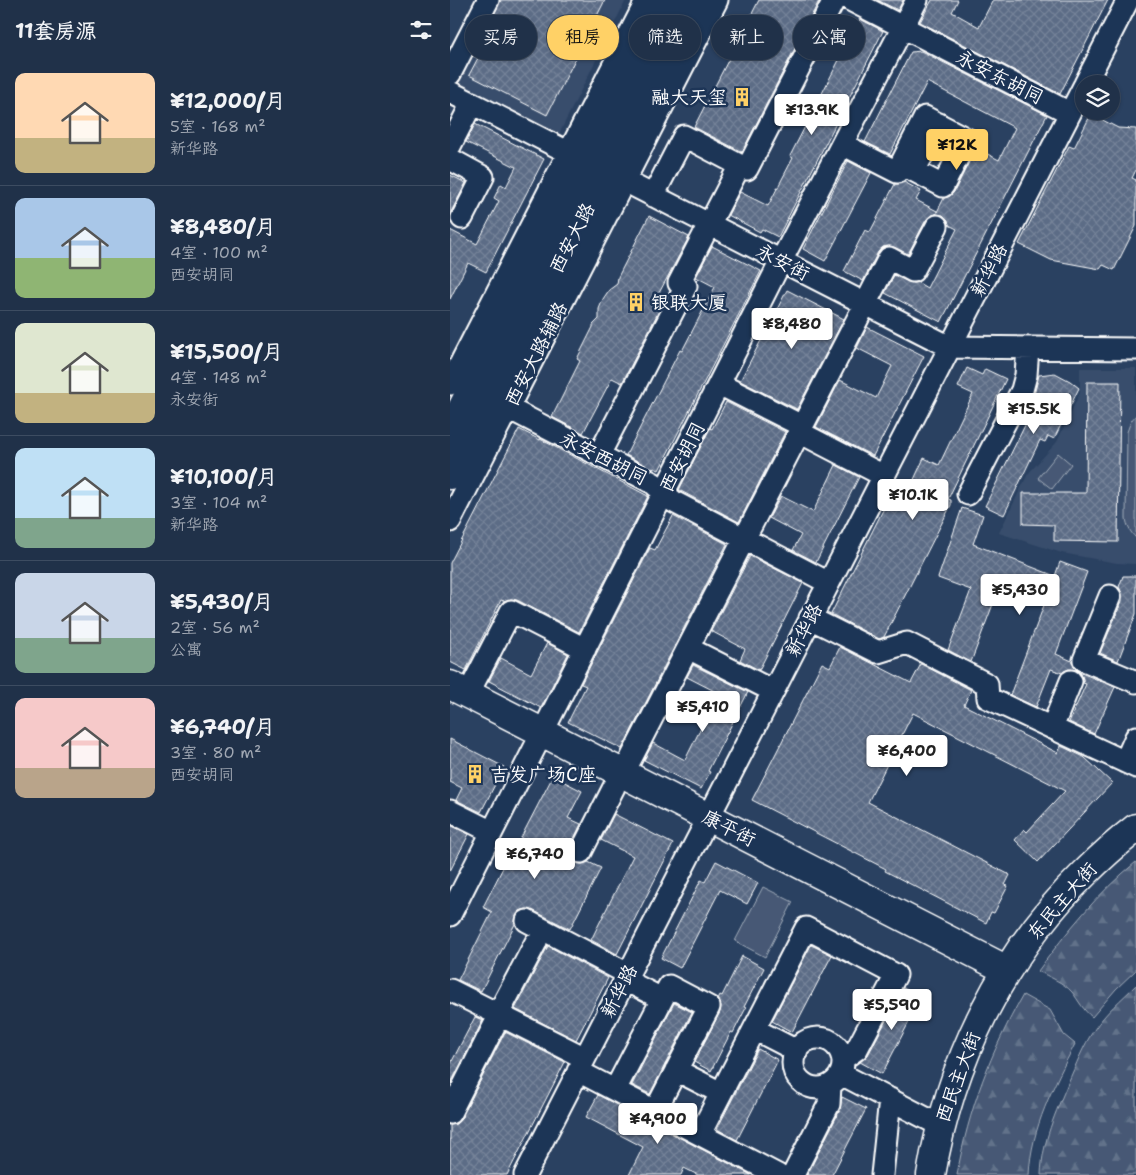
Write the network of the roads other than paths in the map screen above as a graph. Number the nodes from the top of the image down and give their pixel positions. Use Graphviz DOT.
graph roads {
  1 [pos="488,0"];
  2 [pos="647,0"];
  3 [pos="670,0"];
  4 [pos="694,0"];
  5 [pos="716,0"];
  6 [pos="834,0"];
  7 [pos="850,0"];
  8 [pos="917,0"];
  9 [pos="1128,0"];
  10 [pos="903,27"];
  11 [pos="450,74"];
  12 [pos="1089,75"];
  13 [pos="450,92"];
  14 [pos="472,103"];
  15 [pos="1075,103"];
  16 [pos="1070,113"];
  17 [pos="842,144"];
  18 [pos="450,146"];
  19 [pos="450,159"];
  20 [pos="740,165"];
  21 [pos="596,167"];
  22 [pos="908,168"];
  23 [pos="653,196"];
  24 [pos="462,218"];
  25 [pos="709,225"];
  26 [pos="937,226"];
  27 [pos="781,261"];
  28 [pos="865,304"];
  29 [pos="950,347"];
  30 [pos="1028,348"];
  31 [pos="1136,350"];
  32 [pos="451,381"];
  33 [pos="719,384"];
  34 [pos="508,408"];
  35 [pos="800,429"];
  36 [pos="450,432"];
  37 [pos="599,455"];
  38 [pos="450,475"];
  39 [pos="884,476"];
  40 [pos="664,493"];
  41 [pos="968,494"];
  42 [pos="450,522"];
  43 [pos="743,538"];
  44 [pos="829,582"];
  45 [pos="1110,596"];
  46 [pos="810,618"];
  47 [pos="688,648"];
  48 [pos="585,649"];
  49 [pos="1071,681"];
  50 [pos="1136,682"];
  51 [pos="773,691"];
  52 [pos="456,695"];
  53 [pos="1052,728"];
  54 [pos="1136,737"];
  55 [pos="539,740"];
  56 [pos="1130,764"];
  57 [pos="618,781"];
  58 [pos="450,811"];
  59 [pos="704,824"];
  60 [pos="1136,828"];
  61 [pos="492,832"];
  62 [pos="581,852"];
  63 [pos="451,911"];
  64 [pos="527,922"];
  65 [pos="536,942"];
  66 [pos="627,977"];
  67 [pos="1003,977"];
  68 [pos="450,990"];
  69 [pos="662,999"];
  70 [pos="498,1014"];
  71 [pos="754,1029"];
  72 [pos="797,1051"];
  73 [pos="582,1065"];
  74 [pos="676,1070"];
  75 [pos="838,1073"];
  76 [pos="615,1090"];
  77 [pos="721,1093"];
  78 [pos="890,1100"];
  79 [pos="655,1111"];
  80 [pos="450,1113"];
  81 [pos="940,1126"];
  82 [pos="700,1134"];
  83 [pos="526,1175"];
  84 [pos="778,1175"];
  85 [pos="793,1175"];
  86 [pos="882,1175"];
  87 [pos="931,1175"];
  1 -- 11 [label="street"];
  2 -- 21 [label="street, 西安大路辅路"];
  3 -- 21 [label="main road, 西安大路"];
  4 -- 21 [label="main road, 西安大路"];
  5 -- 21 [label="street, 西安大路辅路"];
  6 -- 20 [label="street"];
  7 -- 10 [label="street, 永安东胡同"];
  8 -- 10 [label="street, 西安胡同"];
  9 -- 12 [label="street, 新华路"];
  10 -- 16 [label="street, 永安东胡同"];
  10 -- 17 [label="street, 西安胡同"];
  13 -- 14 [label="street, 永安街"];
  14 -- 18 [label="street"];
  14 -- 21 [label="street, 永安街"];
  15 -- 16 [label="street, 新华路"];
  16 -- 29 [label="street, 新华路"];
  17 -- 22 [label="street"];
  17 -- 27 [label="street, 西安胡同"];
  19 -- 24 [label="street"];
  20 -- 23 [label="street"];
  20 -- 25 [label="street"];
  21 -- 23 [label="street, 永安街"];
  21 -- 32 [label="street, 西安大路辅路"];
  21 -- 34 [label="street, 西安大路辅路"];
  21 -- 36 [label="main road, 西安大路"];
  21 -- 38 [label="main road, 西安大路"];
  22 -- 22 [label="street"];
  23 -- 25 [label="street, 永安街"];
  25 -- 27 [label="street, 永安街"];
  25 -- 37 [label="street"];
  26 -- 28 [label="street"];
  27 -- 28 [label="street, 永安街"];
  27 -- 33 [label="street, 西安胡同"];
  28 -- 29 [label="street, 永安街"];
  28 -- 35 [label="street"];
  29 -- 30 [label="street, 永安街"];
  29 -- 39 [label="street, 新华路"];
  30 -- 31 [label="street, 永安街"];
  30 -- 41 [label="street"];
  33 -- 35 [label="street"];
  33 -- 40 [label="street, 西安胡同"];
  34 -- 37 [label="street, 永安西胡同"];
  34 -- 42 [label="street, 西安大路辅路"];
  35 -- 39 [label="street"];
  35 -- 43 [label="street"];
  37 -- 40 [label="street, 永安西胡同"];
  39 -- 44 [label="street, 新华路"];
  40 -- 43 [label="street, 永安西胡同"];
  40 -- 48 [label="street, 西安胡同"];
  43 -- 44 [label="street, 永安西胡同"];
  43 -- 47 [label="street"];
  44 -- 46 [label="street, 新华路"];
  45 -- 50 [label="street"];
  46 -- 51 [label="street, 新华路"];
  46 -- 53 [label="street"];
  47 -- 51 [label="street"];
  47 -- 57 [label="street"];
  48 -- 52 [label="street"];
  48 -- 55 [label="street, 西安胡同"];
  49 -- 53 [label="street"];
  51 -- 59 [label="street, 新华路"];
  52 -- 55 [label="main road, 康平街"];
  53 -- 56 [label="street"];
  54 -- 56 [label="street"];
  55 -- 57 [label="main road, 康平街"];
  55 -- 61 [label="street, 西安胡同"];
  57 -- 59 [label="main road, 康平街"];
  57 -- 62 [label="street"];
  58 -- 61 [label="street"];
  59 -- 66 [label="street, 新华路"];
  59 -- 67 [label="main road, 康平街"];
  60 -- 67 [label="main road, 东民主大街"];
  61 -- 63 [label="street, 西安胡同"];
  64 -- 66 [label="street"];
  65 -- 70 [label="street"];
  66 -- 69 [label="street"];
  66 -- 73 [label="street, 新华路"];
  67 -- 81 [label="main road, 西民主大街"];
  68 -- 70 [label="street"];
  69 -- 74 [label="street"];
  69 -- 76 [label="street"];
  70 -- 73 [label="street"];
  70 -- 80 [label="street"];
  71 -- 72 [label="street"];
  71 -- 75 [label="street"];
  71 -- 77 [label="street"];
  72 -- 75 [label="street"];
  72 -- 75 [label="street"];
  73 -- 76 [label="street"];
  73 -- 83 [label="street, 新华路"];
  74 -- 77 [label="street"];
  74 -- 79 [label="street"];
  75 -- 78 [label="street"];
  75 -- 85 [label="street"];
  76 -- 79 [label="street"];
  77 -- 82 [label="street"];
  78 -- 81 [label="street"];
  78 -- 86 [label="street"];
  79 -- 82 [label="street"];
  81 -- 87 [label="main road, 西民主大街"];
  82 -- 84 [label="street"];
}
